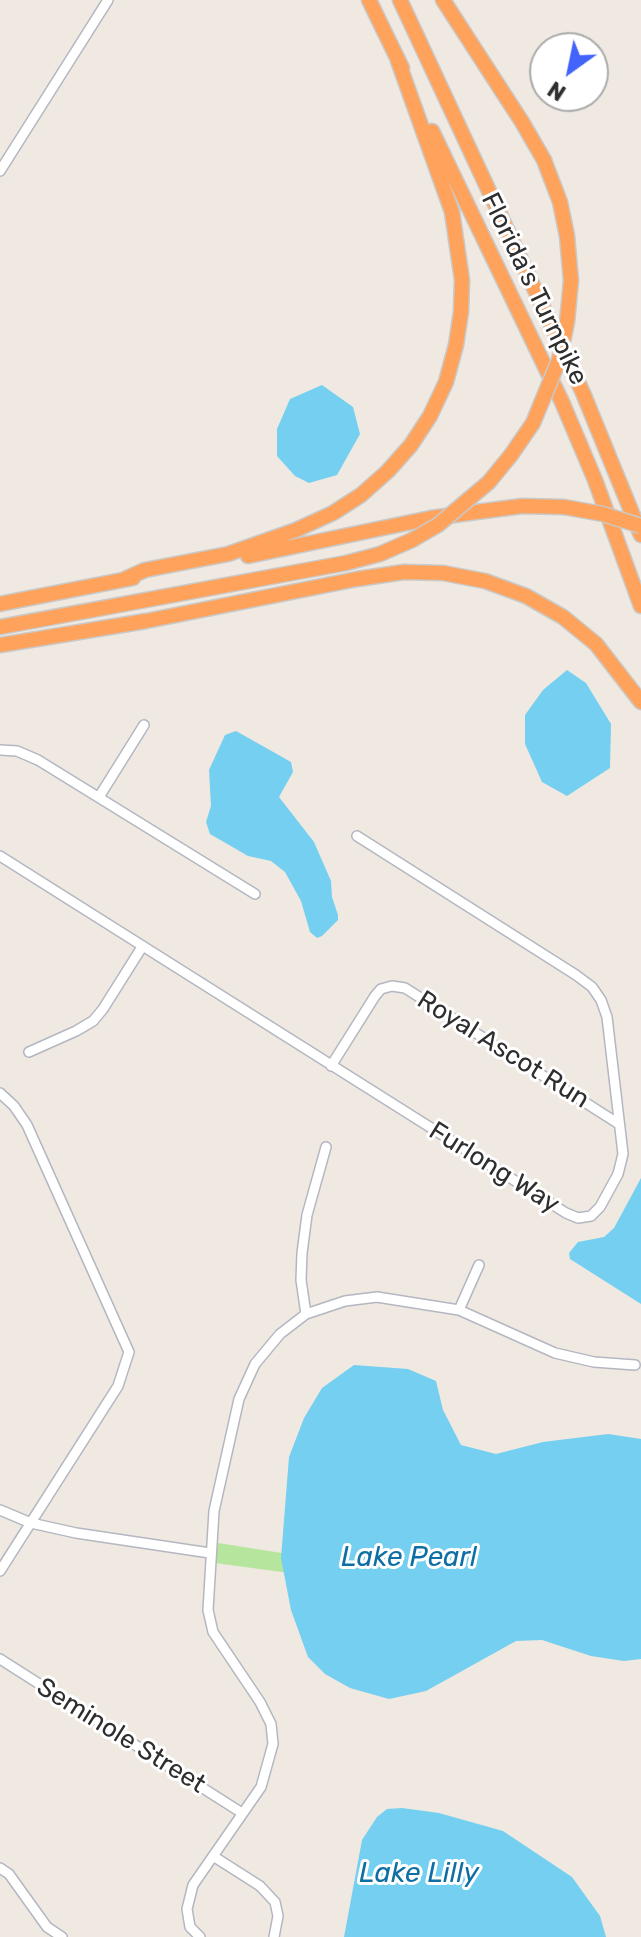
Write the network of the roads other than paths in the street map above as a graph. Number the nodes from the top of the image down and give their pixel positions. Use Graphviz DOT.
graph roads {
  1 [pos="108,0"];
  2 [pos="369,0"];
  3 [pos="400,0"];
  4 [pos="443,0"];
  5 [pos="398,61"];
  6 [pos="0,171"];
  7 [pos="641,526"];
  8 [pos="641,535"];
  9 [pos="125,579"];
  10 [pos="0,604"];
  11 [pos="641,606"];
  12 [pos="0,627"];
  13 [pos="0,645"];
  14 [pos="641,702"];
  15 [pos="144,725"];
  16 [pos="0,750"];
  17 [pos="99,797"];
  18 [pos="357,836"];
  19 [pos="0,856"];
  20 [pos="255,894"];
  21 [pos="142,947"];
  22 [pos="29,1052"];
  23 [pos="331,1066"];
  24 [pos="0,1093"];
  25 [pos="619,1124"];
  26 [pos="326,1147"];
  27 [pos="479,1265"];
  28 [pos="459,1310"];
  29 [pos="306,1314"];
  30 [pos="635,1365"];
  31 [pos="0,1510"];
  32 [pos="31,1523"];
  33 [pos="210,1553"];
  34 [pos="0,1571"];
  35 [pos="0,1659"];
  36 [pos="242,1813"];
  37 [pos="213,1856"];
  38 [pos="0,1868"];
  39 [pos="62,1937"];
  40 [pos="200,1937"];
  41 [pos="274,1937"];
  1 -- 6 [label="street"];
  2 -- 5 [label="highway, Florida's Turnpike"];
  3 -- 8 [label="highway, Florida's Turnpike"];
  4 -- 12 [label="highway, bridge"];
  5 -- 9 [label="highway"];
  5 -- 11 [label="highway, Florida's Turnpike"];
  7 -- 9 [label="highway, bridge"];
  9 -- 10 [label="highway"];
  13 -- 14 [label="highway"];
  15 -- 17 [label="street"];
  16 -- 17 [label="street"];
  17 -- 20 [label="street"];
  18 -- 25 [label="street, Furlong Way"];
  19 -- 21 [label="street, Furlong Way"];
  21 -- 22 [label="street"];
  21 -- 23 [label="street, Furlong Way"];
  23 -- 25 [label="street, Royal Ascot Run"];
  23 -- 25 [label="street, Furlong Way"];
  24 -- 32 [label="street"];
  26 -- 29 [label="street"];
  27 -- 28 [label="street"];
  28 -- 29 [label="street"];
  28 -- 30 [label="street"];
  29 -- 33 [label="street"];
  31 -- 32 [label="street"];
  32 -- 33 [label="street"];
  32 -- 34 [label="street"];
  33 -- 36 [label="street"];
  35 -- 36 [label="street, Seminole Street"];
  36 -- 37 [label="street"];
  37 -- 40 [label="street"];
  37 -- 41 [label="street"];
  38 -- 39 [label="street"];
}
